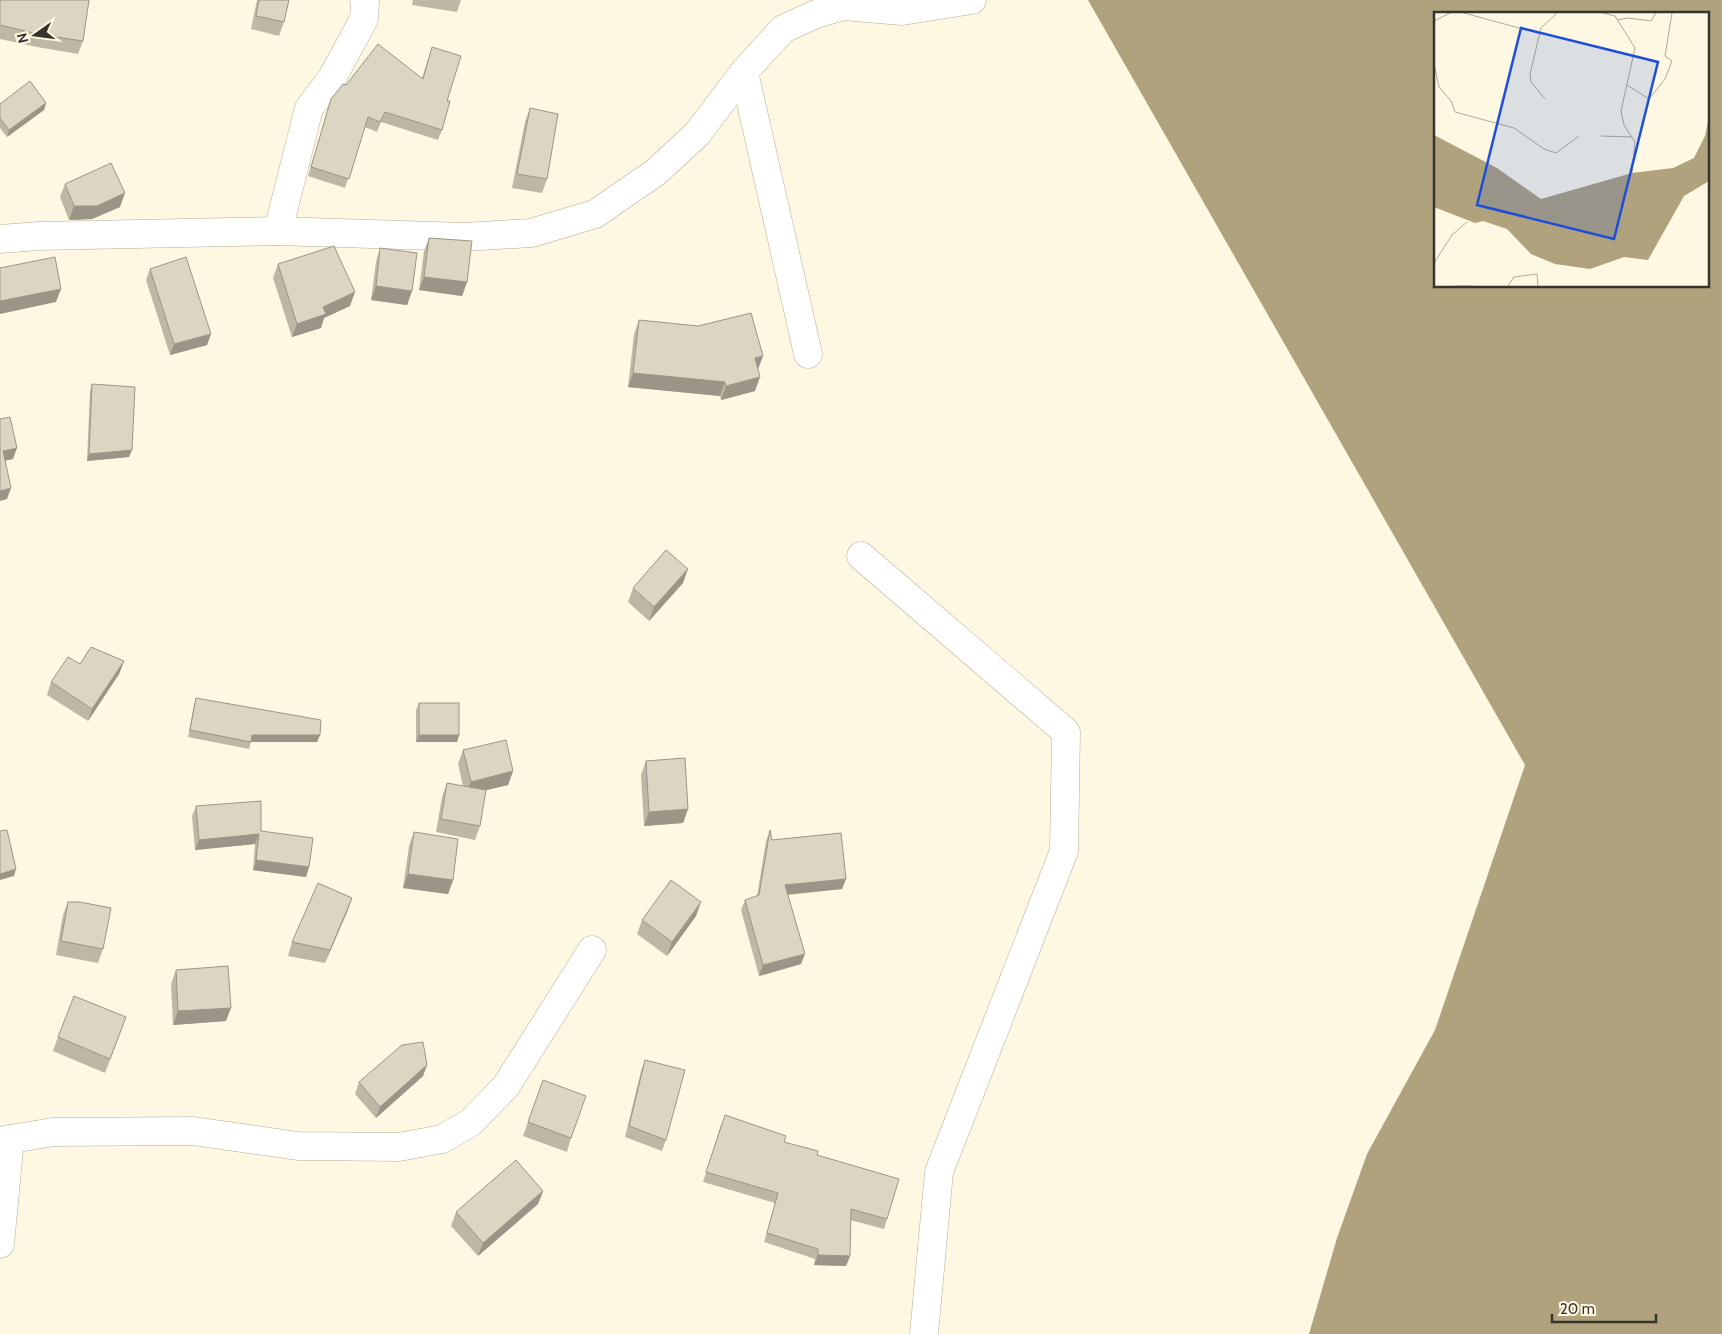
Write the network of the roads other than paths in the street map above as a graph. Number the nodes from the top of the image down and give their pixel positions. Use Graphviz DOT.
graph roads {
  1 [pos="364,0"];
  2 [pos="972,0"];
  3 [pos="744,72"];
  4 [pos="278,230"];
  5 [pos="0,239"];
  6 [pos="808,354"];
  7 [pos="861,556"];
  8 [pos="592,950"];
  9 [pos="5,1140"];
  10 [pos="0,1244"];
  11 [pos="924,1334"];
  1 -- 4 [label="street"];
  2 -- 3 [label="street"];
  3 -- 4 [label="street"];
  3 -- 6 [label="street"];
  4 -- 5 [label="street"];
  7 -- 11 [label="street"];
  8 -- 9 [label="street"];
  9 -- 10 [label="street"];
}
